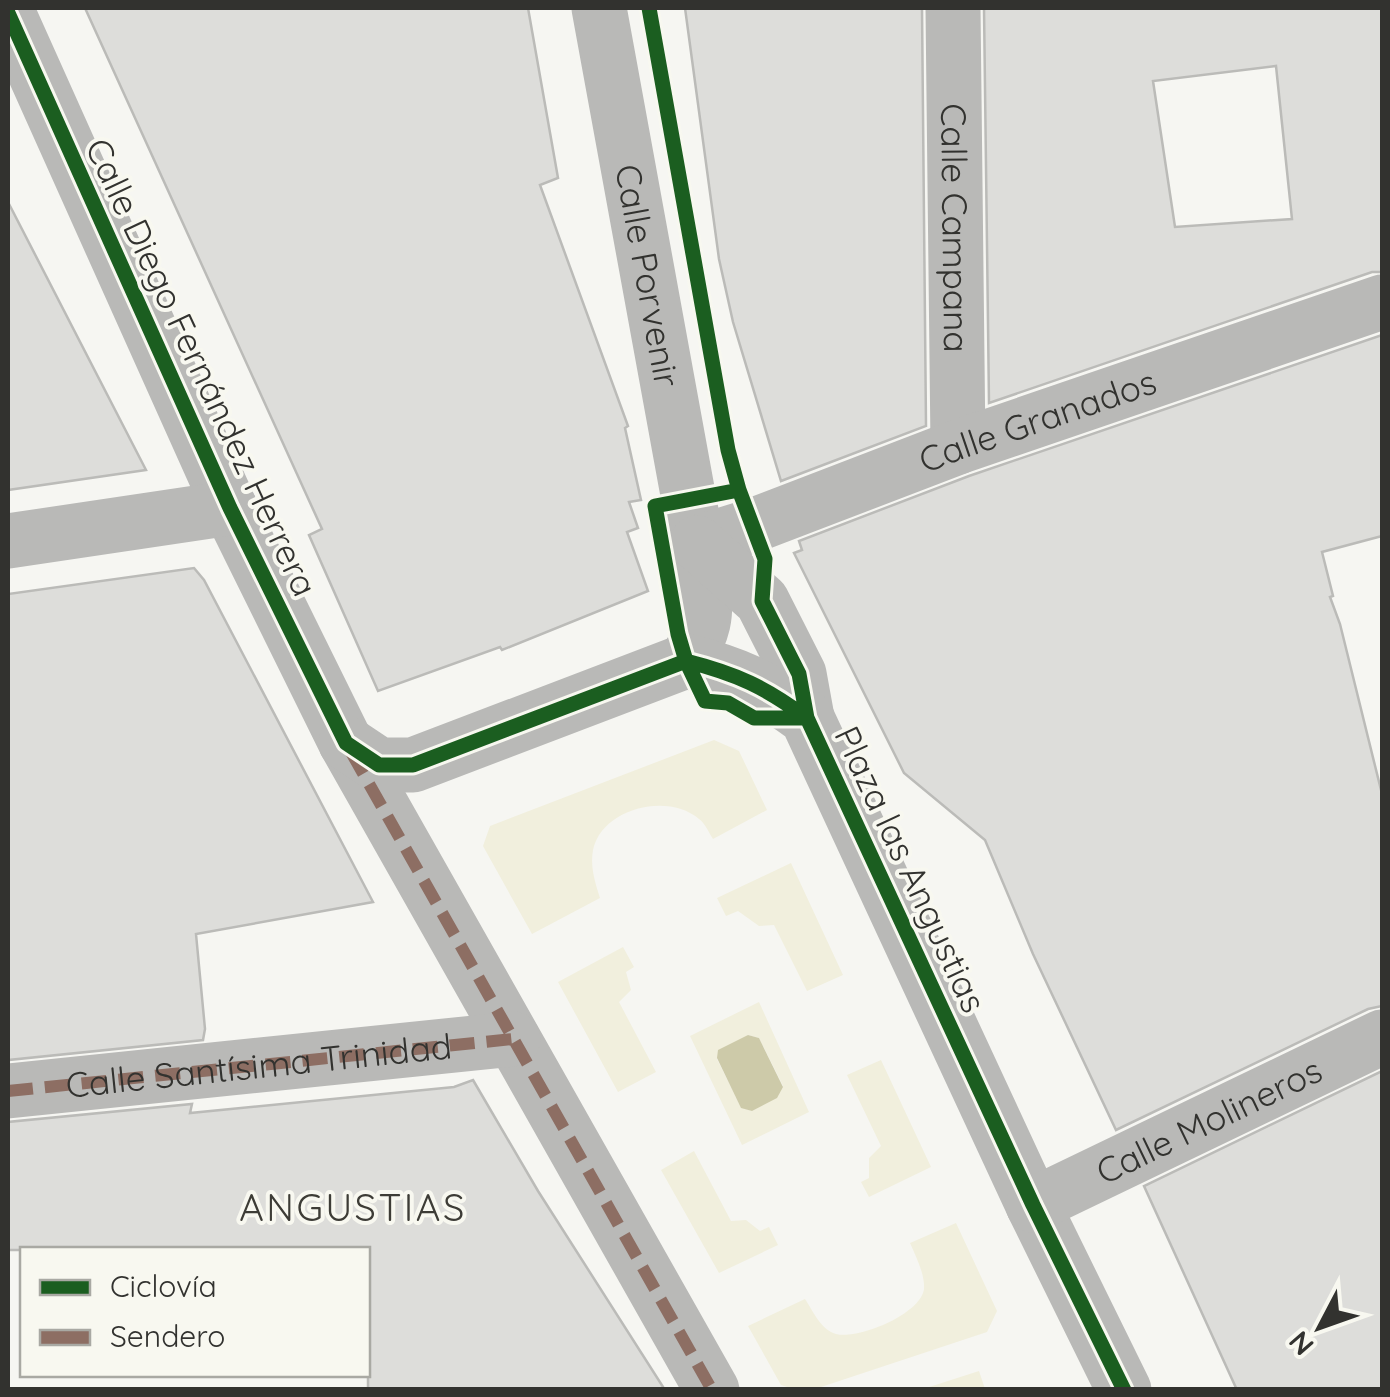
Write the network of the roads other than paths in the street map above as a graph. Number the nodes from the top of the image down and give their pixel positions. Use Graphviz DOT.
graph roads {
  1 [pos="599,8"];
  2 [pos="953,8"];
  3 [pos="8,13"];
  4 [pos="1382,302"];
  5 [pos="958,447"];
  6 [pos="230,508"];
  7 [pos="8,541"];
  8 [pos="697,543"];
  9 [pos="686,661"];
  10 [pos="807,718"];
  11 [pos="346,743"];
  12 [pos="1382,1038"];
  13 [pos="513,1039"];
  14 [pos="8,1091"];
  15 [pos="1033,1205"];
  16 [pos="712,1390"];
  17 [pos="1124,1390"];
  1 -- 8 [label="street, Calle Porvenir"];
  2 -- 5 [label="street, Calle Campana"];
  3 -- 6 [label="street, Calle Diego Fernández Herrera"];
  4 -- 5 [label="street, Calle Granados"];
  5 -- 8 [label="street, Calle Granados"];
  6 -- 7 [label="street"];
  6 -- 11 [label="street, Calle Diego Fernández Herrera"];
  8 -- 9 [label="street, Calle Porvenir"];
  8 -- 10 [label="street"];
  9 -- 10 [label="street, Plaza las Angustias"];
  9 -- 11 [label="street"];
  10 -- 15 [label="street, Plaza las Angustias"];
  11 -- 13 [label="street"];
  12 -- 15 [label="street, Calle Molineros"];
  13 -- 14 [label="street, Calle Santísima Trinidad"];
  13 -- 16 [label="street"];
  15 -- 17 [label="street, Plaza las Angustias"];
}
